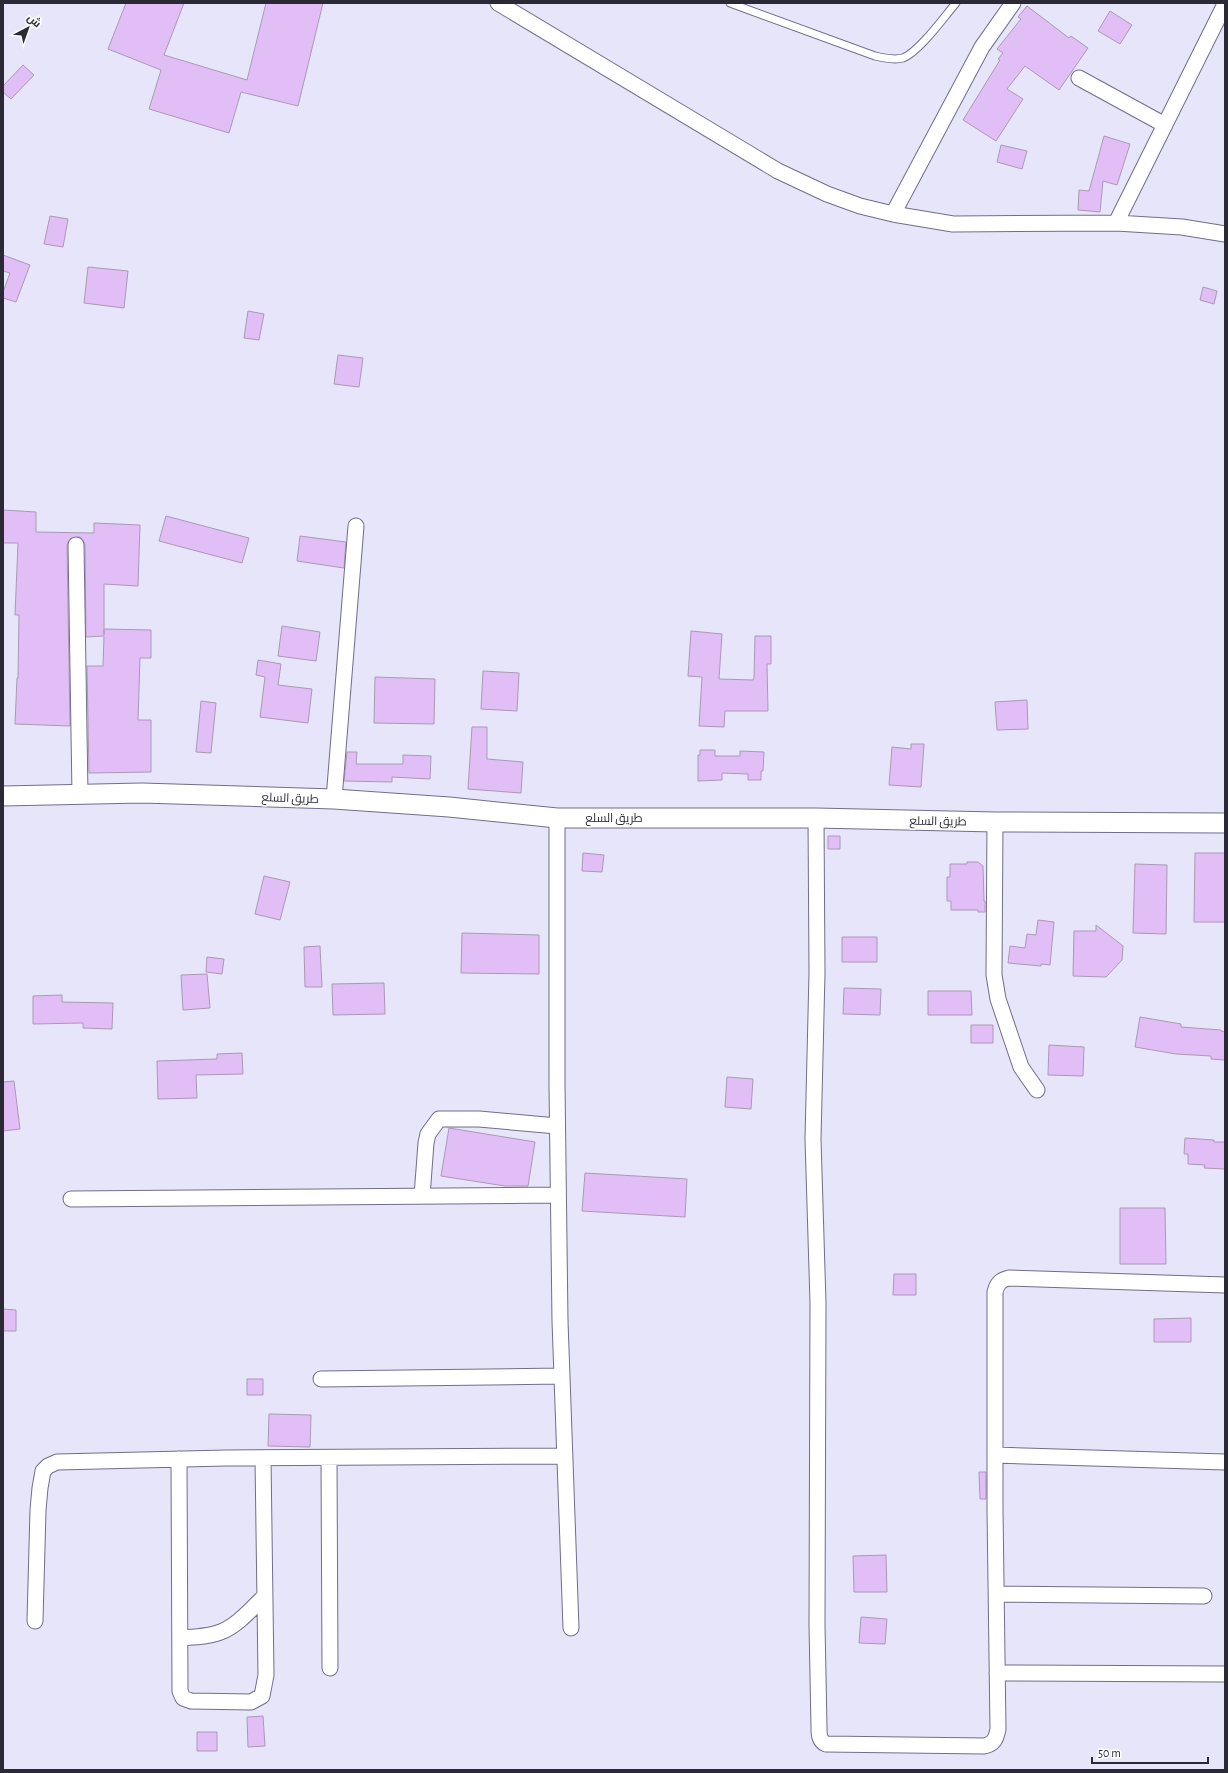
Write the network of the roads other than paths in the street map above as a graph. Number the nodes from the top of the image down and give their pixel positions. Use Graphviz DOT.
graph roads {
  1 [pos="498,3"];
  2 [pos="730,3"];
  3 [pos="956,3"];
  4 [pos="1013,3"];
  5 [pos="1225,4"];
  6 [pos="1079,78"];
  7 [pos="1165,125"];
  8 [pos="892,214"];
  9 [pos="1116,223"];
  10 [pos="1225,234"];
  11 [pos="356,526"];
  12 [pos="76,545"];
  13 [pos="80,794"];
  14 [pos="3,796"];
  15 [pos="334,799"];
  16 [pos="557,818"];
  17 [pos="816,818"];
  18 [pos="995,822"];
  19 [pos="1225,823"];
  20 [pos="1037,1090"];
  21 [pos="557,1126"];
  22 [pos="558,1195"];
  23 [pos="422,1196"];
  24 [pos="70,1199"];
  25 [pos="1225,1286"];
  26 [pos="562,1376"];
  27 [pos="321,1379"];
  28 [pos="995,1455"];
  29 [pos="564,1456"];
  30 [pos="263,1458"];
  31 [pos="329,1458"];
  32 [pos="179,1459"];
  33 [pos="1225,1462"];
  34 [pos="997,1594"];
  35 [pos="264,1596"];
  36 [pos="1204,1596"];
  37 [pos="36,1621"];
  38 [pos="571,1628"];
  39 [pos="180,1638"];
  40 [pos="330,1668"];
  41 [pos="997,1673"];
  42 [pos="1225,1674"];
  1 -- 8 [label="street"];
  2 -- 3 [label="lane"];
  4 -- 8 [label="street"];
  5 -- 7 [label="street"];
  6 -- 7 [label="street"];
  7 -- 9 [label="street"];
  8 -- 9 [label="street"];
  9 -- 10 [label="street"];
  11 -- 15 [label="street"];
  12 -- 13 [label="street"];
  13 -- 14 [label="street, طريق السلع"];
  13 -- 15 [label="street, طريق السلع"];
  15 -- 16 [label="street, طريق السلع"];
  16 -- 17 [label="street, طريق السلع"];
  16 -- 21 [label="street"];
  17 -- 18 [label="street, طريق السلع"];
  17 -- 41 [label="street"];
  18 -- 19 [label="street, طريق السلع"];
  18 -- 20 [label="street"];
  21 -- 22 [label="street"];
  21 -- 23 [label="street"];
  22 -- 23 [label="street"];
  22 -- 26 [label="street"];
  23 -- 24 [label="street"];
  25 -- 28 [label="street"];
  26 -- 27 [label="street"];
  26 -- 29 [label="street"];
  28 -- 33 [label="street"];
  28 -- 34 [label="street"];
  29 -- 31 [label="street"];
  29 -- 38 [label="street"];
  30 -- 31 [label="street"];
  30 -- 32 [label="street"];
  30 -- 35 [label="street"];
  31 -- 40 [label="street"];
  32 -- 37 [label="street"];
  32 -- 39 [label="street"];
  34 -- 36 [label="street"];
  34 -- 41 [label="street"];
  35 -- 39 [label="street"];
  35 -- 39 [label="street"];
  41 -- 42 [label="street"];
}
